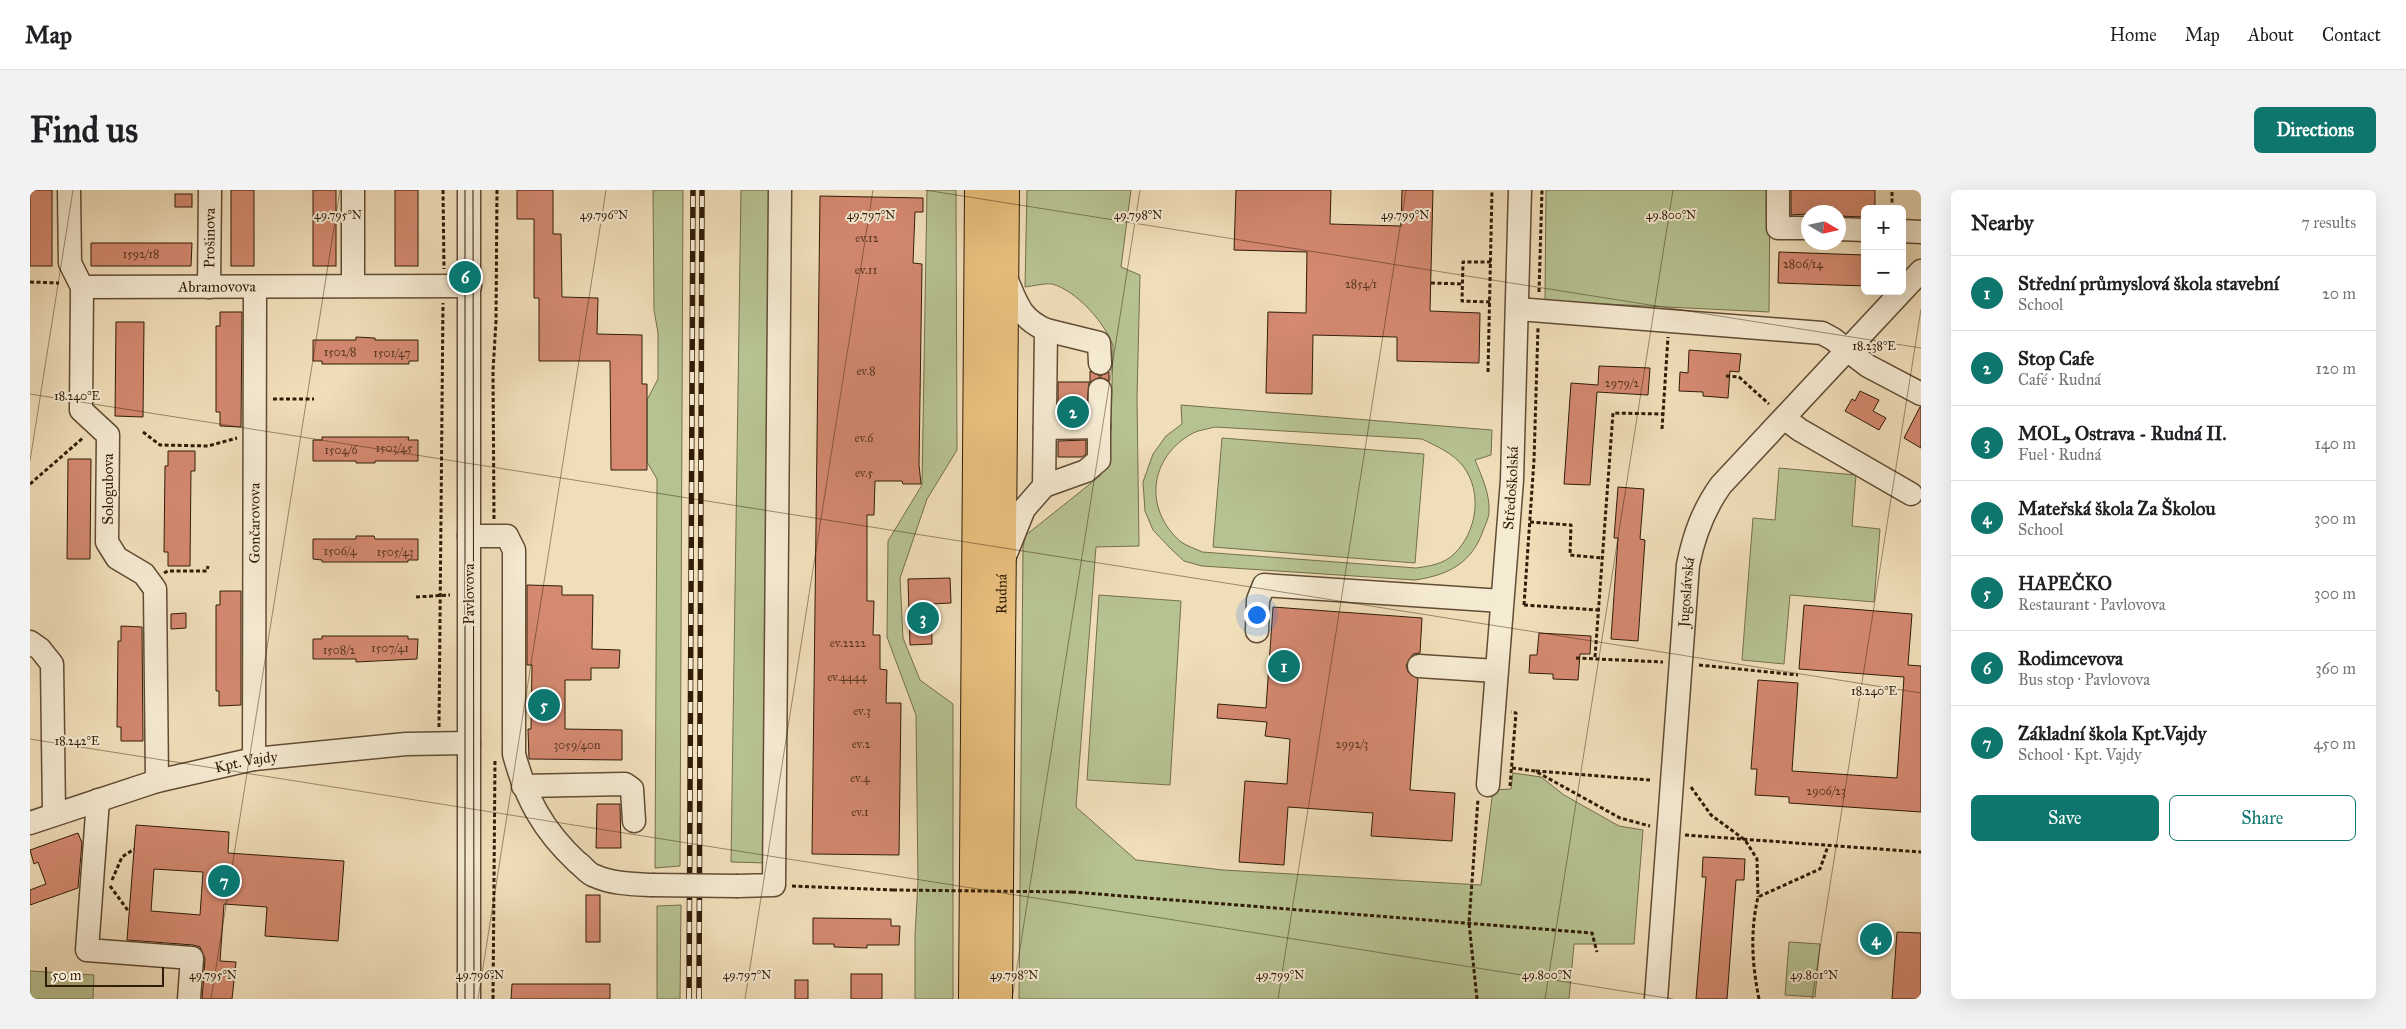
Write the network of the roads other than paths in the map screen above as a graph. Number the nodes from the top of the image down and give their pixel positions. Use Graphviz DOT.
graph roads {
  1 [pos="69,190"];
  2 [pos="210,190"];
  3 [pos="353,190"];
  4 [pos="469,190"];
  5 [pos="780,190"];
  6 [pos="979,190"];
  7 [pos="1006,190"];
  8 [pos="1520,190"];
  9 [pos="1778,190"];
  10 [pos="1801,228"];
  11 [pos="1846,229"];
  12 [pos="1861,230"];
  13 [pos="1906,231"];
  14 [pos="1921,232"];
  15 [pos="1921,272"];
  16 [pos="1005,274"];
  17 [pos="81,285"];
  18 [pos="353,286"];
  19 [pos="470,286"];
  20 [pos="209,287"];
  21 [pos="255,287"];
  22 [pos="1518,309"];
  23 [pos="1046,330"];
  24 [pos="1848,351"];
  25 [pos="1100,353"];
  26 [pos="1100,390"];
  27 [pos="1921,394"];
  28 [pos="1776,411"];
  29 [pos="1100,427"];
  30 [pos="1045,428"];
  31 [pos="1044,486"];
  32 [pos="1911,494"];
  33 [pos="469,536"];
  34 [pos="1002,561"];
  35 [pos="1510,603"];
  36 [pos="1257,631"];
  37 [pos="30,642"];
  38 [pos="1419,666"];
  39 [pos="1496,672"];
  40 [pos="469,743"];
  41 [pos="254,759"];
  42 [pos="157,781"];
  43 [pos="1499,785"];
  44 [pos="523,786"];
  45 [pos="98,800"];
  46 [pos="54,813"];
  47 [pos="634,821"];
  48 [pos="30,823"];
  49 [pos="189,999"];
  50 [pos="470,999"];
  51 [pos="973,999"];
  52 [pos="998,999"];
  53 [pos="1656,999"];
  1 -- 17 [label="street"];
  2 -- 20 [label="street, Prošinova"];
  3 -- 18 [label="street"];
  4 -- 19 [label="street, Pavlovova"];
  5 -- 44 [label="street, bridge"];
  6 -- 51 [label="highway, Rudná"];
  7 -- 16 [label="highway, Rudná"];
  8 -- 22 [label="street, Středoškolská"];
  9 -- 10 [label="street"];
  11 -- 12 [label="street"];
  13 -- 14 [label="street"];
  15 -- 24 [label="street, Jugoslávská"];
  16 -- 23 [label="street"];
  16 -- 34 [label="highway, Rudná"];
  17 -- 20 [label="street, Abramovova"];
  17 -- 42 [label="street, Sologubova"];
  18 -- 19 [label="street, Abramovova"];
  18 -- 21 [label="street, Abramovova"];
  19 -- 33 [label="street, Pavlovova"];
  20 -- 21 [label="street, Abramovova"];
  21 -- 41 [label="street, Gončarovova"];
  22 -- 24 [label="street"];
  22 -- 35 [label="street, Středoškolská"];
  23 -- 25 [label="street"];
  23 -- 30 [label="street"];
  24 -- 27 [label="street"];
  24 -- 28 [label="street, Jugoslávská"];
  26 -- 29 [label="street"];
  28 -- 32 [label="street"];
  28 -- 53 [label="street, Jugoslávská"];
  29 -- 30 [label="street"];
  29 -- 31 [label="street"];
  30 -- 31 [label="street"];
  31 -- 34 [label="street"];
  33 -- 40 [label="street, Pavlovova"];
  33 -- 44 [label="street"];
  34 -- 52 [label="highway, Rudná"];
  35 -- 36 [label="street"];
  35 -- 39 [label="street, Středoškolská"];
  37 -- 46 [label="street"];
  38 -- 39 [label="street"];
  39 -- 43 [label="street, Středoškolská"];
  40 -- 41 [label="street, Kpt. Vajdy"];
  40 -- 50 [label="street, Pavlovova"];
  41 -- 42 [label="street, Kpt. Vajdy"];
  42 -- 45 [label="street, Kpt. Vajdy"];
  44 -- 47 [label="street"];
  45 -- 46 [label="street, Kpt. Vajdy"];
  45 -- 49 [label="street"];
  46 -- 48 [label="street, Kpt. Vajdy"];
}
